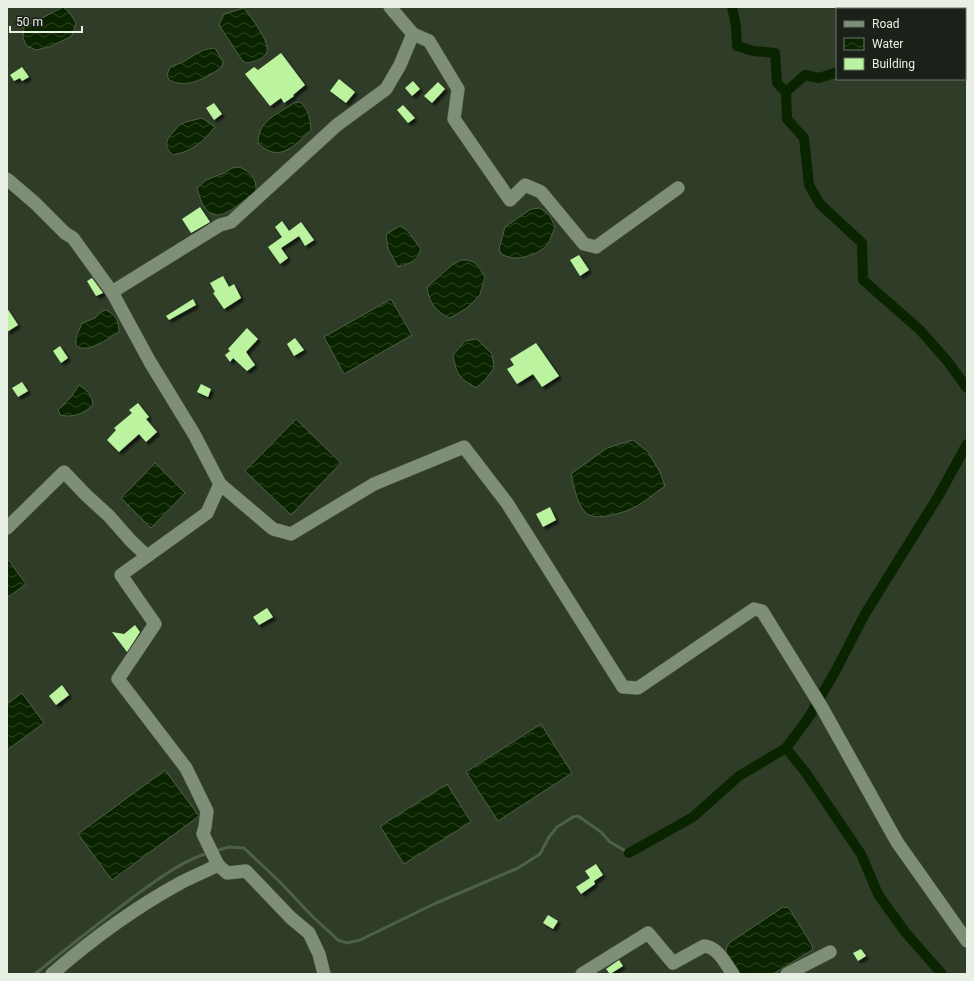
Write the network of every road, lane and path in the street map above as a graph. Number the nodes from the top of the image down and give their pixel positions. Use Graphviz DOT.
graph roads {
  1 [pos="390,7"];
  2 [pos="413,34"];
  3 [pos="7,179"];
  4 [pos="678,188"];
  5 [pos="112,292"];
  6 [pos="220,484"];
  7 [pos="7,528"];
  8 [pos="147,556"];
  9 [pos="217,862"];
  10 [pos="967,941"];
  11 [pos="830,952"];
  12 [pos="52,974"];
  13 [pos="324,974"];
  14 [pos="582,974"];
  15 [pos="733,974"];
  16 [pos="787,974"];
  1 -- 2 [label="street"];
  2 -- 4 [label="street"];
  2 -- 5 [label="street"];
  3 -- 5 [label="street"];
  5 -- 6 [label="street"];
  6 -- 8 [label="street"];
  6 -- 10 [label="street"];
  7 -- 8 [label="street"];
  8 -- 9 [label="street"];
  9 -- 12 [label="street"];
  9 -- 13 [label="street"];
  11 -- 16 [label="street"];
  14 -- 15 [label="street"];
}
